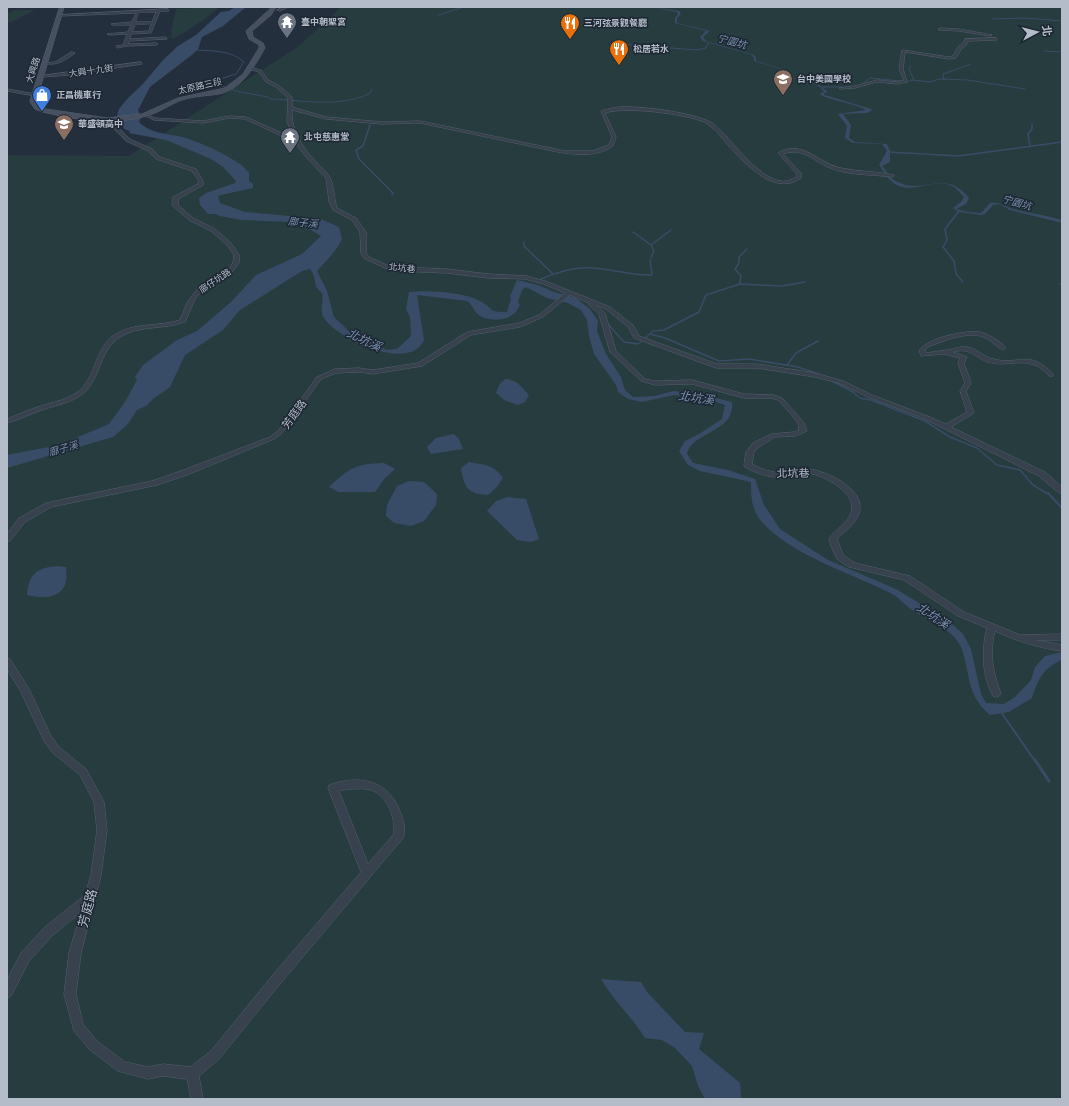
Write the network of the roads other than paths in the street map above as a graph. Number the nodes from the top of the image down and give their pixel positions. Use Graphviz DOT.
graph roads {
  1 [pos="62,7"];
  2 [pos="286,7"];
  3 [pos="278,8"];
  4 [pos="158,10"];
  5 [pos="168,10"];
  6 [pos="138,11"];
  7 [pos="60,15"];
  8 [pos="153,23"];
  9 [pos="113,24"];
  10 [pos="134,24"];
  11 [pos="940,29"];
  12 [pos="130,33"];
  13 [pos="109,34"];
  14 [pos="166,38"];
  15 [pos="127,40"];
  16 [pos="156,44"];
  17 [pos="125,46"];
  18 [pos="117,47"];
  19 [pos="73,53"];
  20 [pos="46,63"];
  21 [pos="140,63"];
  22 [pos="250,68"];
  23 [pos="42,76"];
  24 [pos="841,88"];
  25 [pos="7,90"];
  26 [pos="35,95"];
  27 [pos="291,108"];
  28 [pos="144,115"];
  29 [pos="114,120"];
  30 [pos="297,141"];
  31 [pos="892,176"];
  32 [pos="570,292"];
  33 [pos="581,296"];
  34 [pos="1003,348"];
  35 [pos="947,352"];
  36 [pos="1051,374"];
  37 [pos="7,421"];
  38 [pos="946,428"];
  39 [pos="1062,491"];
  40 [pos="7,539"];
  41 [pos="992,626"];
  42 [pos="1017,636"];
  43 [pos="1062,637"];
  44 [pos="1062,648"];
  45 [pos="7,661"];
  46 [pos="996,694"];
  47 [pos="366,872"];
  48 [pos="88,899"];
  49 [pos="7,992"];
  50 [pos="192,1073"];
  51 [pos="196,1099"];
  1 -- 7 [label="main road, 大興路"];
  2 -- 3 [label="street"];
  3 -- 22 [label="main road, 太原路三段"];
  4 -- 5 [label="street"];
  4 -- 6 [label="street"];
  4 -- 8 [label="street"];
  6 -- 7 [label="street"];
  6 -- 10 [label="street"];
  7 -- 20 [label="main road, 大興路"];
  8 -- 10 [label="street"];
  8 -- 12 [label="street"];
  9 -- 10 [label="street"];
  10 -- 12 [label="street"];
  11 -- 24 [label="street"];
  12 -- 13 [label="street"];
  12 -- 15 [label="street"];
  14 -- 15 [label="street"];
  15 -- 17 [label="street"];
  16 -- 17 [label="street"];
  17 -- 18 [label="street"];
  19 -- 20 [label="street"];
  20 -- 23 [label="main road, 大興路"];
  21 -- 23 [label="street, 大興十九街"];
  22 -- 27 [label="street, 北坑巷"];
  22 -- 28 [label="main road, 太原路三段"];
  23 -- 26 [label="main road, 大興路"];
  25 -- 26 [label="street"];
  26 -- 29 [label="main road, 大興路"];
  27 -- 30 [label="street, 北坑巷"];
  27 -- 31 [label="street"];
  28 -- 29 [label="main road, 太原路三段"];
  28 -- 30 [label="street"];
  29 -- 37 [label="street, 廍仔坑路"];
  30 -- 32 [label="street, 北坑巷"];
  32 -- 33 [label="street, 北坑巷"];
  32 -- 40 [label="street, 芳庭路"];
  33 -- 38 [label="street, 北坑巷"];
  33 -- 41 [label="street, 北坑巷"];
  34 -- 35 [label="street"];
  35 -- 36 [label="street"];
  35 -- 38 [label="street"];
  38 -- 39 [label="street, 北坑巷"];
  41 -- 42 [label="street, 北坑巷"];
  41 -- 46 [label="street"];
  42 -- 43 [label="street"];
  42 -- 44 [label="street, 北坑巷"];
  45 -- 48 [label="street, 芳庭路"];
  47 -- 47 [label="street"];
  47 -- 50 [label="street"];
  48 -- 49 [label="street"];
  48 -- 50 [label="street, 芳庭路"];
  50 -- 51 [label="street"];
}
